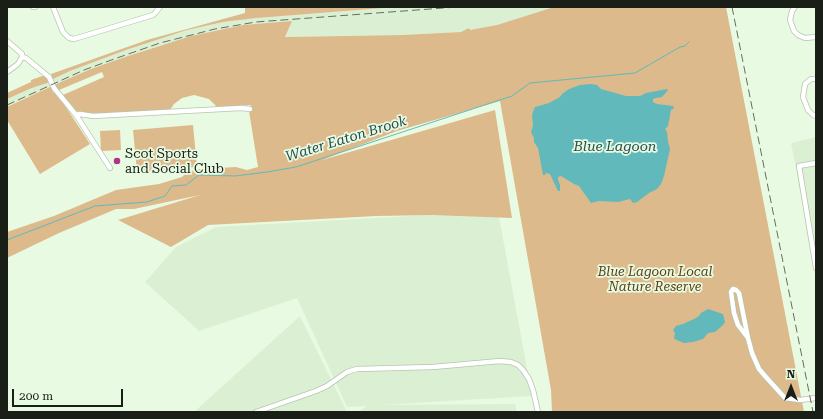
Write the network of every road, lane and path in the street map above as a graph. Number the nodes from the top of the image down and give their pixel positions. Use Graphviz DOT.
graph roads {
  1 [pos="53,7"];
  2 [pos="160,7"];
  3 [pos="795,7"];
  4 [pos="816,37"];
  5 [pos="7,41"];
  6 [pos="22,58"];
  7 [pos="7,72"];
  8 [pos="816,79"];
  9 [pos="250,109"];
  10 [pos="76,115"];
  11 [pos="816,116"];
  12 [pos="816,163"];
  13 [pos="110,168"];
  14 [pos="816,268"];
  15 [pos="748,338"];
  16 [pos="816,398"];
  17 [pos="256,412"];
  18 [pos="538,412"];
  1 -- 2 [label="street"];
  3 -- 4 [label="street"];
  5 -- 6 [label="street"];
  6 -- 7 [label="street"];
  6 -- 10 [label="street"];
  8 -- 11 [label="street"];
  9 -- 10 [label="street"];
  10 -- 13 [label="street"];
  12 -- 14 [label="street"];
  15 -- 15 [label="street"];
  15 -- 16 [label="street"];
  17 -- 18 [label="street"];
}
